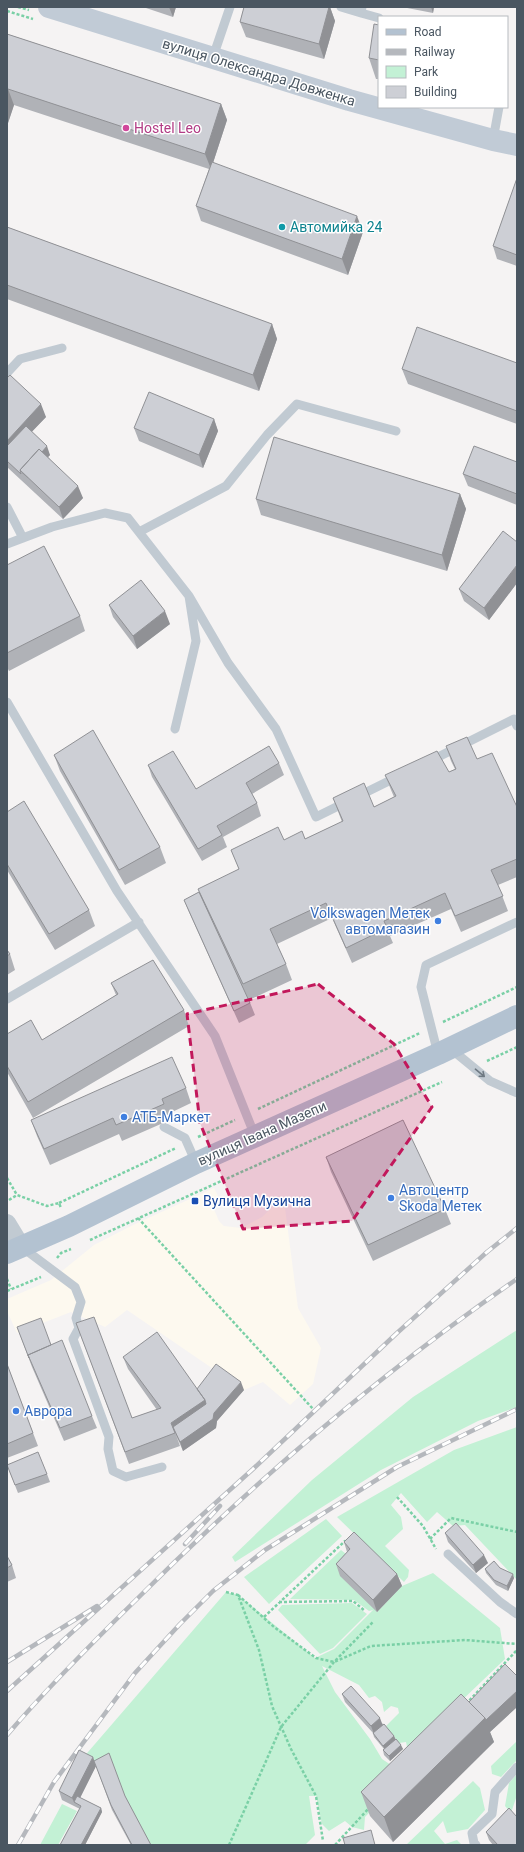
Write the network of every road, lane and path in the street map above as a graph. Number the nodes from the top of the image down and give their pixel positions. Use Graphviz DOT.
graph roads {
  1 [pos="49,7"];
  2 [pos="230,7"];
  3 [pos="341,7"];
  4 [pos="361,10"];
  5 [pos="378,18"];
  6 [pos="213,57"];
  7 [pos="499,108"];
  8 [pos="493,140"];
  9 [pos="517,145"];
  10 [pos="62,348"];
  11 [pos="7,373"];
  12 [pos="396,431"];
  13 [pos="7,507"];
  14 [pos="139,532"];
  15 [pos="23,538"];
  16 [pos="7,544"];
  17 [pos="189,596"];
  18 [pos="7,702"];
  19 [pos="516,719"];
  20 [pos="175,729"];
  21 [pos="422,765"];
  22 [pos="408,772"];
  23 [pos="139,922"];
  24 [pos="517,922"];
  25 [pos="517,988"];
  26 [pos="7,999"];
  27 [pos="517,1016"];
  28 [pos="432,1028"];
  29 [pos="517,1047"];
  30 [pos="444,1051"];
  31 [pos="484,1063"];
  32 [pos="442,1082"];
  33 [pos="517,1093"];
  34 [pos="246,1115"];
  35 [pos="164,1127"];
  36 [pos="255,1136"];
  37 [pos="187,1142"];
  38 [pos="196,1163"];
  39 [pos="7,1178"];
  40 [pos="17,1195"];
  41 [pos="9,1200"];
  42 [pos="58,1203"];
  43 [pos="62,1210"];
  44 [pos="138,1218"];
  45 [pos="7,1222"];
  46 [pos="84,1242"];
  47 [pos="72,1248"];
  48 [pos="14,1250"];
  49 [pos="50,1267"];
  50 [pos="7,1279"];
  51 [pos="11,1289"];
  52 [pos="7,1291"];
  53 [pos="314,1410"];
  54 [pos="162,1467"];
  55 [pos="397,1497"];
  56 [pos="423,1526"];
  57 [pos="517,1532"];
  58 [pos="430,1539"];
  59 [pos="349,1545"];
  60 [pos="448,1554"];
  61 [pos="226,1592"];
  62 [pos="238,1595"];
  63 [pos="279,1602"];
  64 [pos="365,1611"];
  65 [pos="517,1614"];
  66 [pos="264,1617"];
  67 [pos="373,1622"];
  68 [pos="517,1644"];
  69 [pos="517,1650"];
  70 [pos="334,1662"];
  71 [pos="464,1707"];
  72 [pos="281,1726"];
  73 [pos="517,1767"];
  74 [pos="373,1804"];
  75 [pos="323,1841"];
  76 [pos="229,1845"];
  77 [pos="335,1845"];
  78 [pos="476,1845"];
  1 -- 6 [label="main road, вулиця Олександра Довженка"];
  2 -- 6 [label="lane"];
  3 -- 4 [label="lane"];
  4 -- 5 [label="lane"];
  6 -- 8 [label="main road, вулиця Олександра Довженка"];
  7 -- 8 [label="lane"];
  8 -- 9 [label="main road, вулиця Олександра Довженка"];
  10 -- 11 [label="lane"];
  12 -- 14 [label="lane"];
  13 -- 15 [label="lane"];
  14 -- 15 [label="lane"];
  14 -- 17 [label="lane"];
  15 -- 16 [label="lane"];
  17 -- 20 [label="lane"];
  17 -- 22 [label="lane"];
  18 -- 23 [label="lane"];
  19 -- 21 [label="lane"];
  23 -- 26 [label="lane"];
  23 -- 34 [label="lane"];
  24 -- 28 [label="lane"];
  25 -- 28 [label="path"];
  27 -- 30 [label="main road, вулиця Івана Мазепи"];
  28 -- 30 [label="lane"];
  28 -- 34 [label="path"];
  29 -- 31 [label="path"];
  30 -- 33 [label="lane, one-way"];
  30 -- 36 [label="main road, вулиця Івана Мазепи"];
  32 -- 44 [label="path"];
  34 -- 36 [label="lane"];
  34 -- 37 [label="path"];
  35 -- 37 [label="lane"];
  36 -- 38 [label="main road, вулиця Івана Мазепи"];
  37 -- 38 [label="lane"];
  37 -- 42 [label="path"];
  38 -- 48 [label="main road, вулиця Івана Мазепи"];
  39 -- 40 [label="path"];
  40 -- 41 [label="path"];
  40 -- 42 [label="path"];
  42 -- 43 [label="path"];
  44 -- 46 [label="path"];
  44 -- 53 [label="path"];
  45 -- 48 [label="street"];
  47 -- 49 [label="path"];
  48 -- 49 [label="lane"];
  49 -- 51 [label="path"];
  49 -- 54 [label="lane"];
  50 -- 51 [label="path"];
  51 -- 52 [label="path"];
  55 -- 56 [label="path"];
  57 -- 58 [label="path"];
  59 -- 63 [label="path"];
  60 -- 65 [label="lane"];
  61 -- 62 [label="path"];
  62 -- 66 [label="path"];
  62 -- 72 [label="path"];
  63 -- 64 [label="path"];
  63 -- 66 [label="path"];
  66 -- 70 [label="path"];
  67 -- 70 [label="path"];
  68 -- 70 [label="path"];
  69 -- 71 [label="path"];
  70 -- 72 [label="path"];
  72 -- 75 [label="path"];
  72 -- 76 [label="path"];
  73 -- 78 [label="lane"];
  74 -- 77 [label="path"];
}
